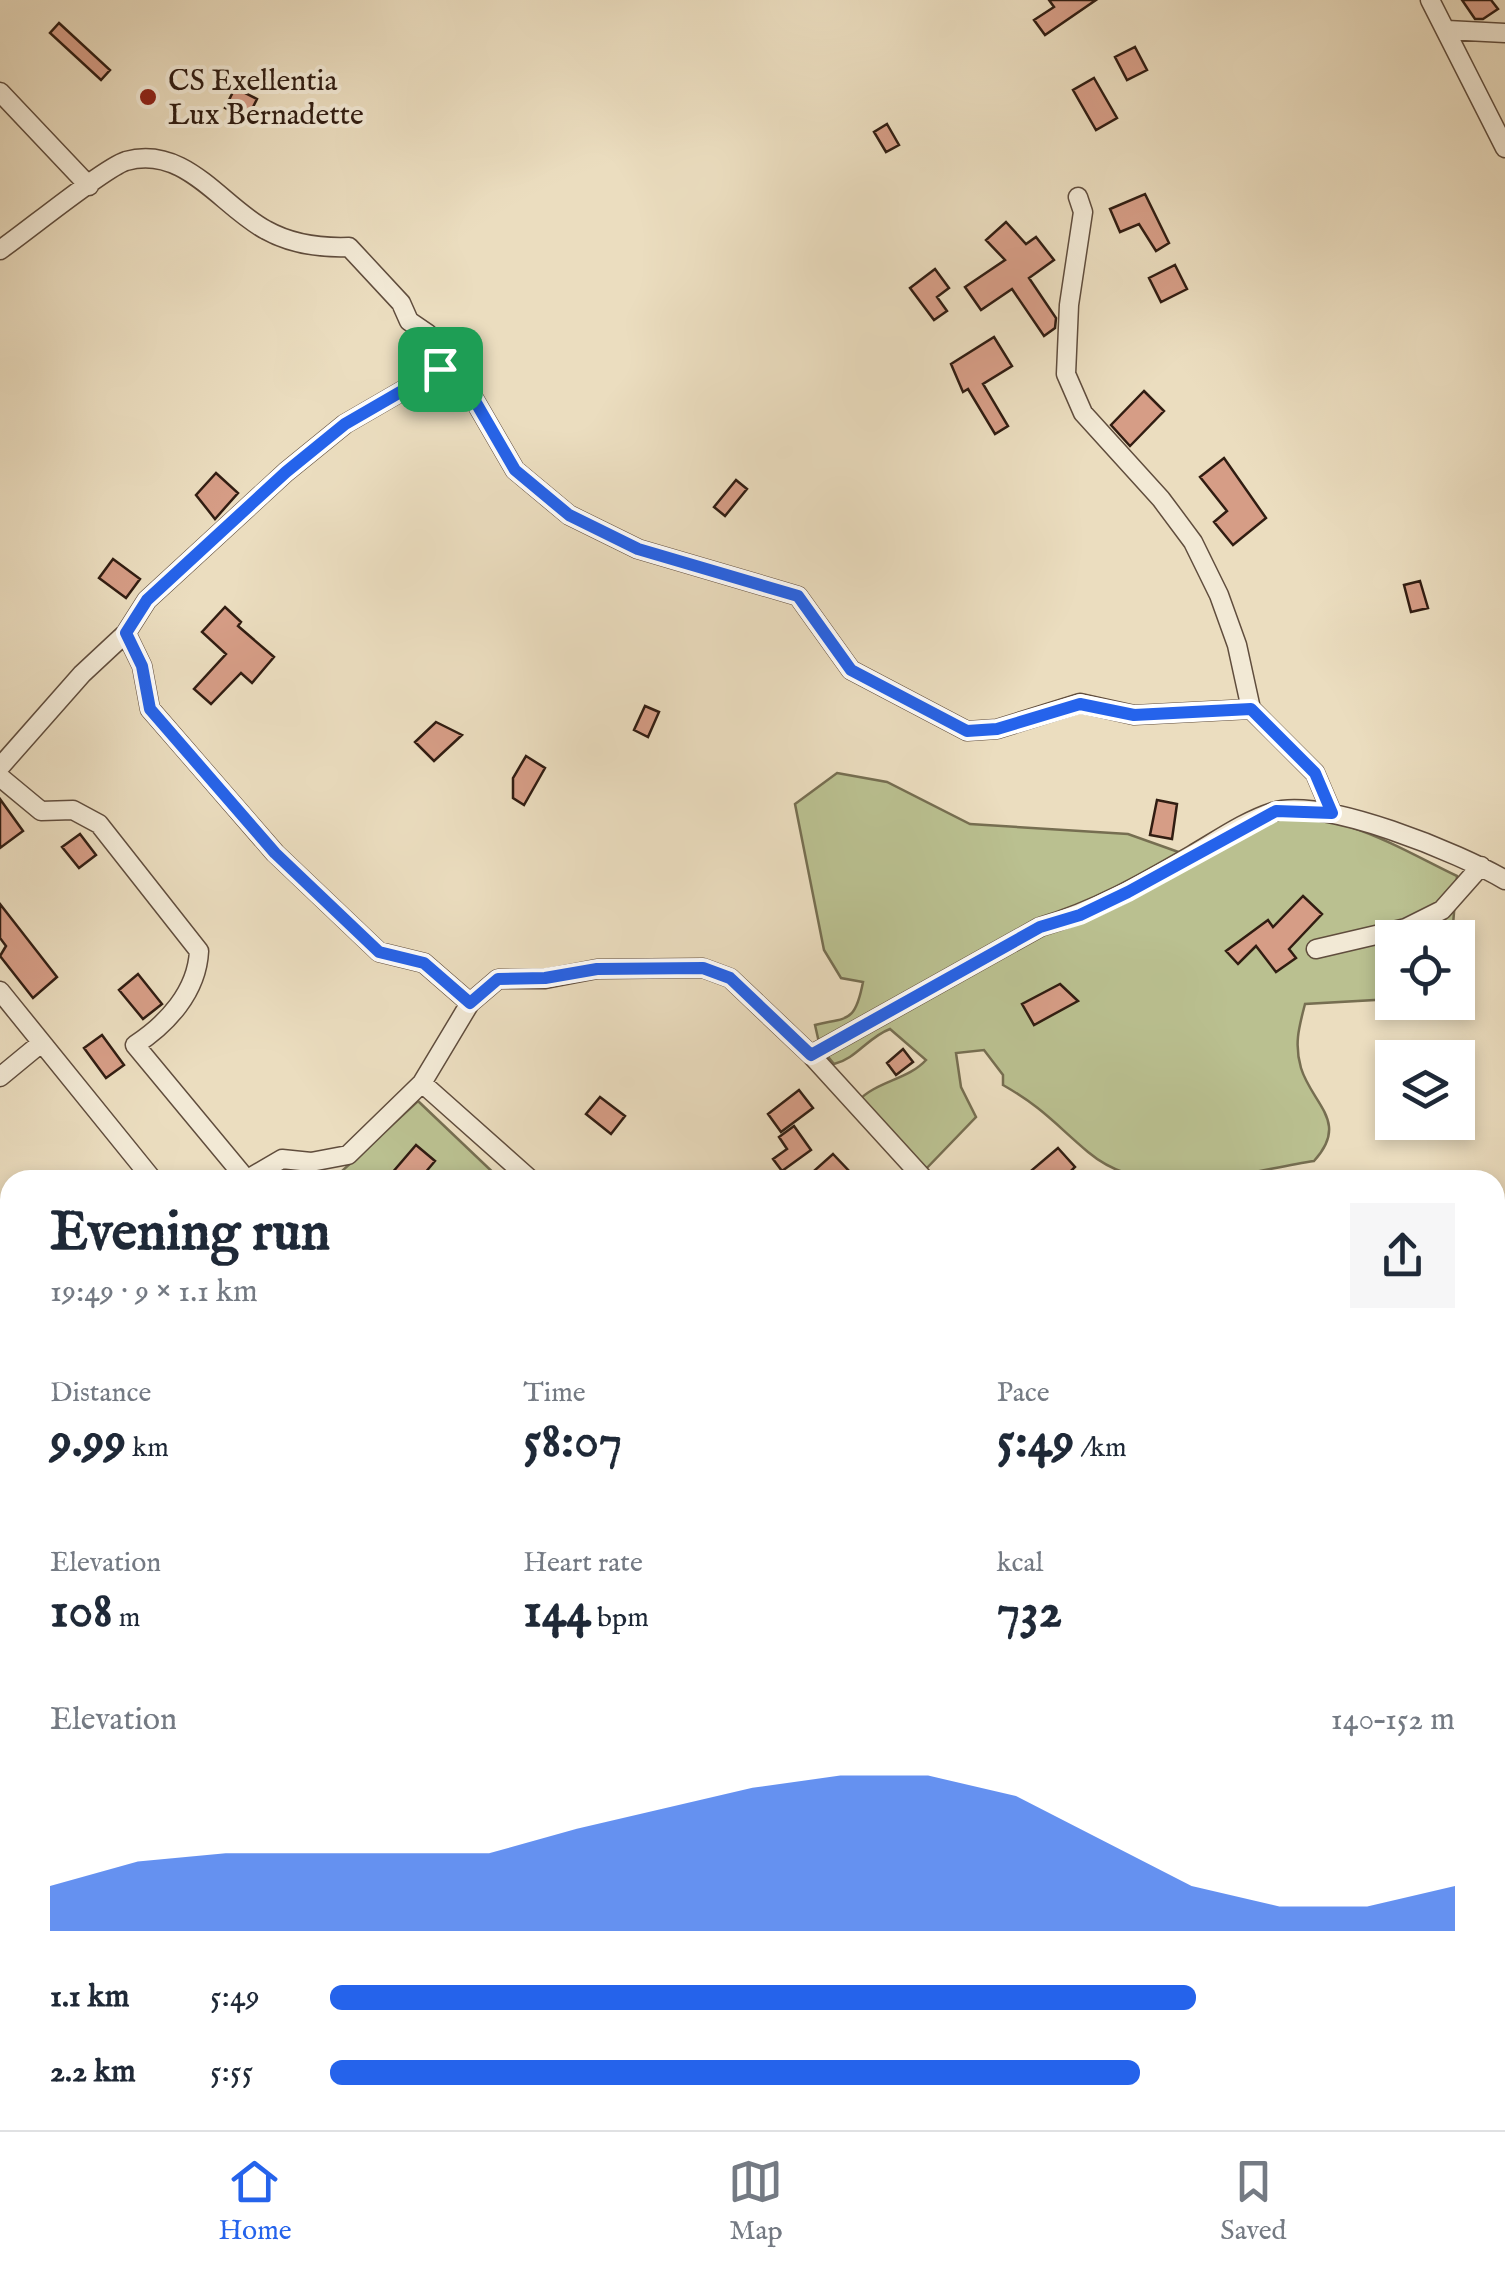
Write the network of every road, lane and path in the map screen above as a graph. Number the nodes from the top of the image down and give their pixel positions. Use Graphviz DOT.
graph roads {
  1 [pos="1430,0"];
  2 [pos="1447,30"];
  3 [pos="1505,33"];
  4 [pos="0,92"];
  5 [pos="1505,148"];
  6 [pos="89,186"];
  7 [pos="1078,197"];
  8 [pos="0,250"];
  9 [pos="440,369"];
  10 [pos="126,633"];
  11 [pos="1251,709"];
  12 [pos="0,766"];
  13 [pos="0,777"];
  14 [pos="1332,813"];
  15 [pos="1481,866"];
  16 [pos="1505,880"];
  17 [pos="1316,949"];
  18 [pos="0,991"];
  19 [pos="470,1003"];
  20 [pos="40,1044"];
  21 [pos="811,1055"];
  22 [pos="0,1077"];
  23 [pos="422,1083"];
  24 [pos="146,1170"];
  25 [pos="238,1170"];
  26 [pos="263,1170"];
  27 [pos="521,1170"];
  28 [pos="915,1170"];
  1 -- 2 [label="street"];
  2 -- 3 [label="street"];
  2 -- 5 [label="street"];
  4 -- 6 [label="street"];
  6 -- 8 [label="street"];
  6 -- 9 [label="street"];
  7 -- 11 [label="street"];
  9 -- 10 [label="street"];
  9 -- 11 [label="street"];
  10 -- 12 [label="street"];
  10 -- 19 [label="street"];
  11 -- 14 [label="street"];
  13 -- 25 [label="street"];
  14 -- 15 [label="street"];
  14 -- 21 [label="street"];
  15 -- 16 [label="street"];
  15 -- 17 [label="street"];
  18 -- 20 [label="street"];
  19 -- 21 [label="street"];
  19 -- 23 [label="street"];
  20 -- 22 [label="street"];
  20 -- 24 [label="street"];
  21 -- 28 [label="street"];
  23 -- 26 [label="street"];
  23 -- 27 [label="street"];
}
